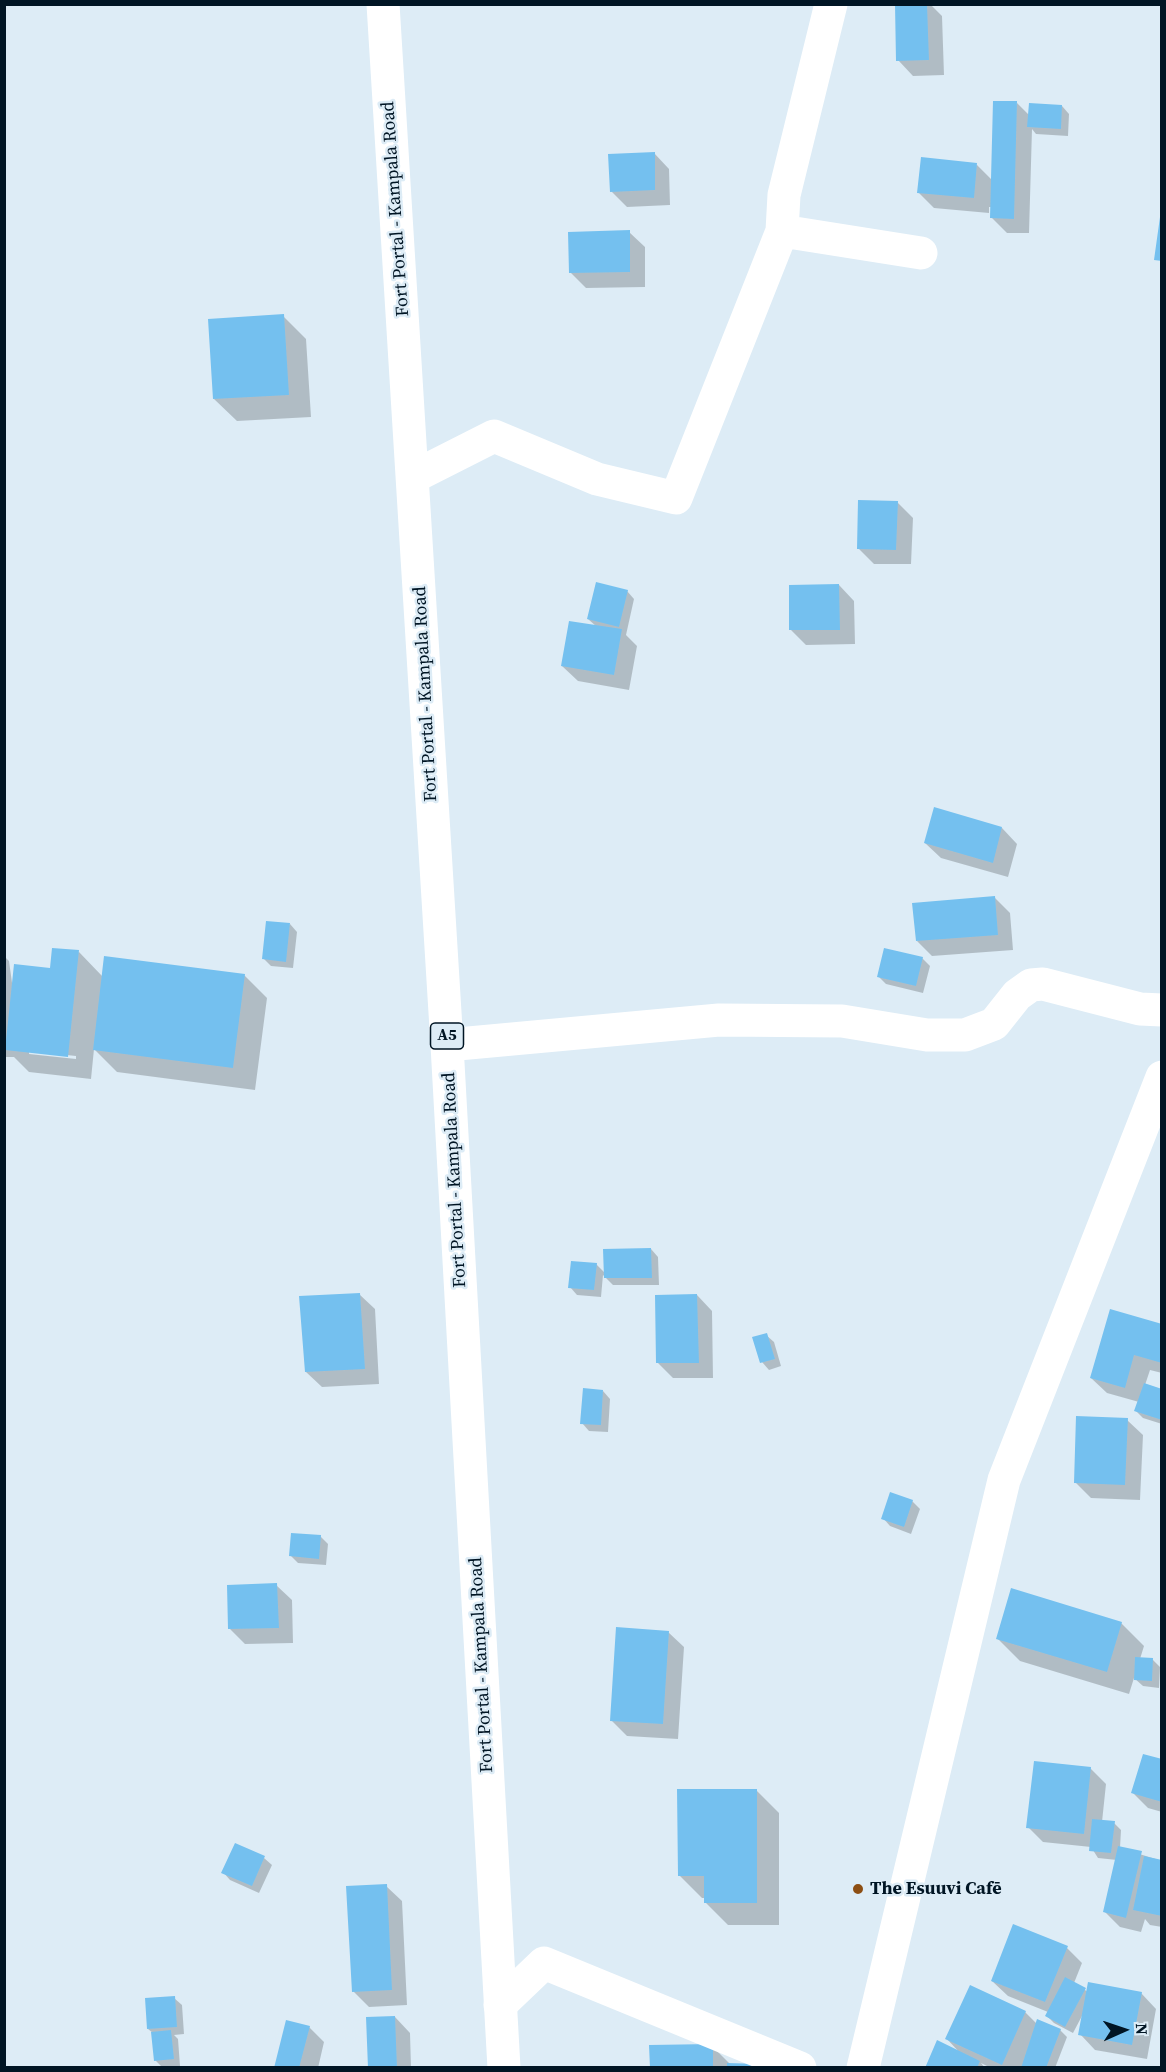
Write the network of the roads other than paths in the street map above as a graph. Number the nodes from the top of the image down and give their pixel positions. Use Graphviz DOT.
graph roads {
  1 [pos="383,4"];
  2 [pos="831,4"];
  3 [pos="782,231"];
  4 [pos="921,253"];
  5 [pos="413,477"];
  6 [pos="1161,1010"];
  7 [pos="447,1046"];
  8 [pos="1161,1077"];
  9 [pos="500,2005"];
  10 [pos="504,2067"];
  11 [pos="800,2067"];
  12 [pos="863,2067"];
  1 -- 5 [label="street, Fort Portal - Kampala Road / A5"];
  2 -- 3 [label="street"];
  3 -- 4 [label="street"];
  3 -- 5 [label="street"];
  5 -- 7 [label="street, Fort Portal - Kampala Road / A5"];
  6 -- 7 [label="street"];
  7 -- 9 [label="street, Fort Portal - Kampala Road / A5"];
  8 -- 12 [label="street"];
  9 -- 10 [label="street, Fort Portal - Kampala Road / A5"];
  9 -- 11 [label="street"];
}
